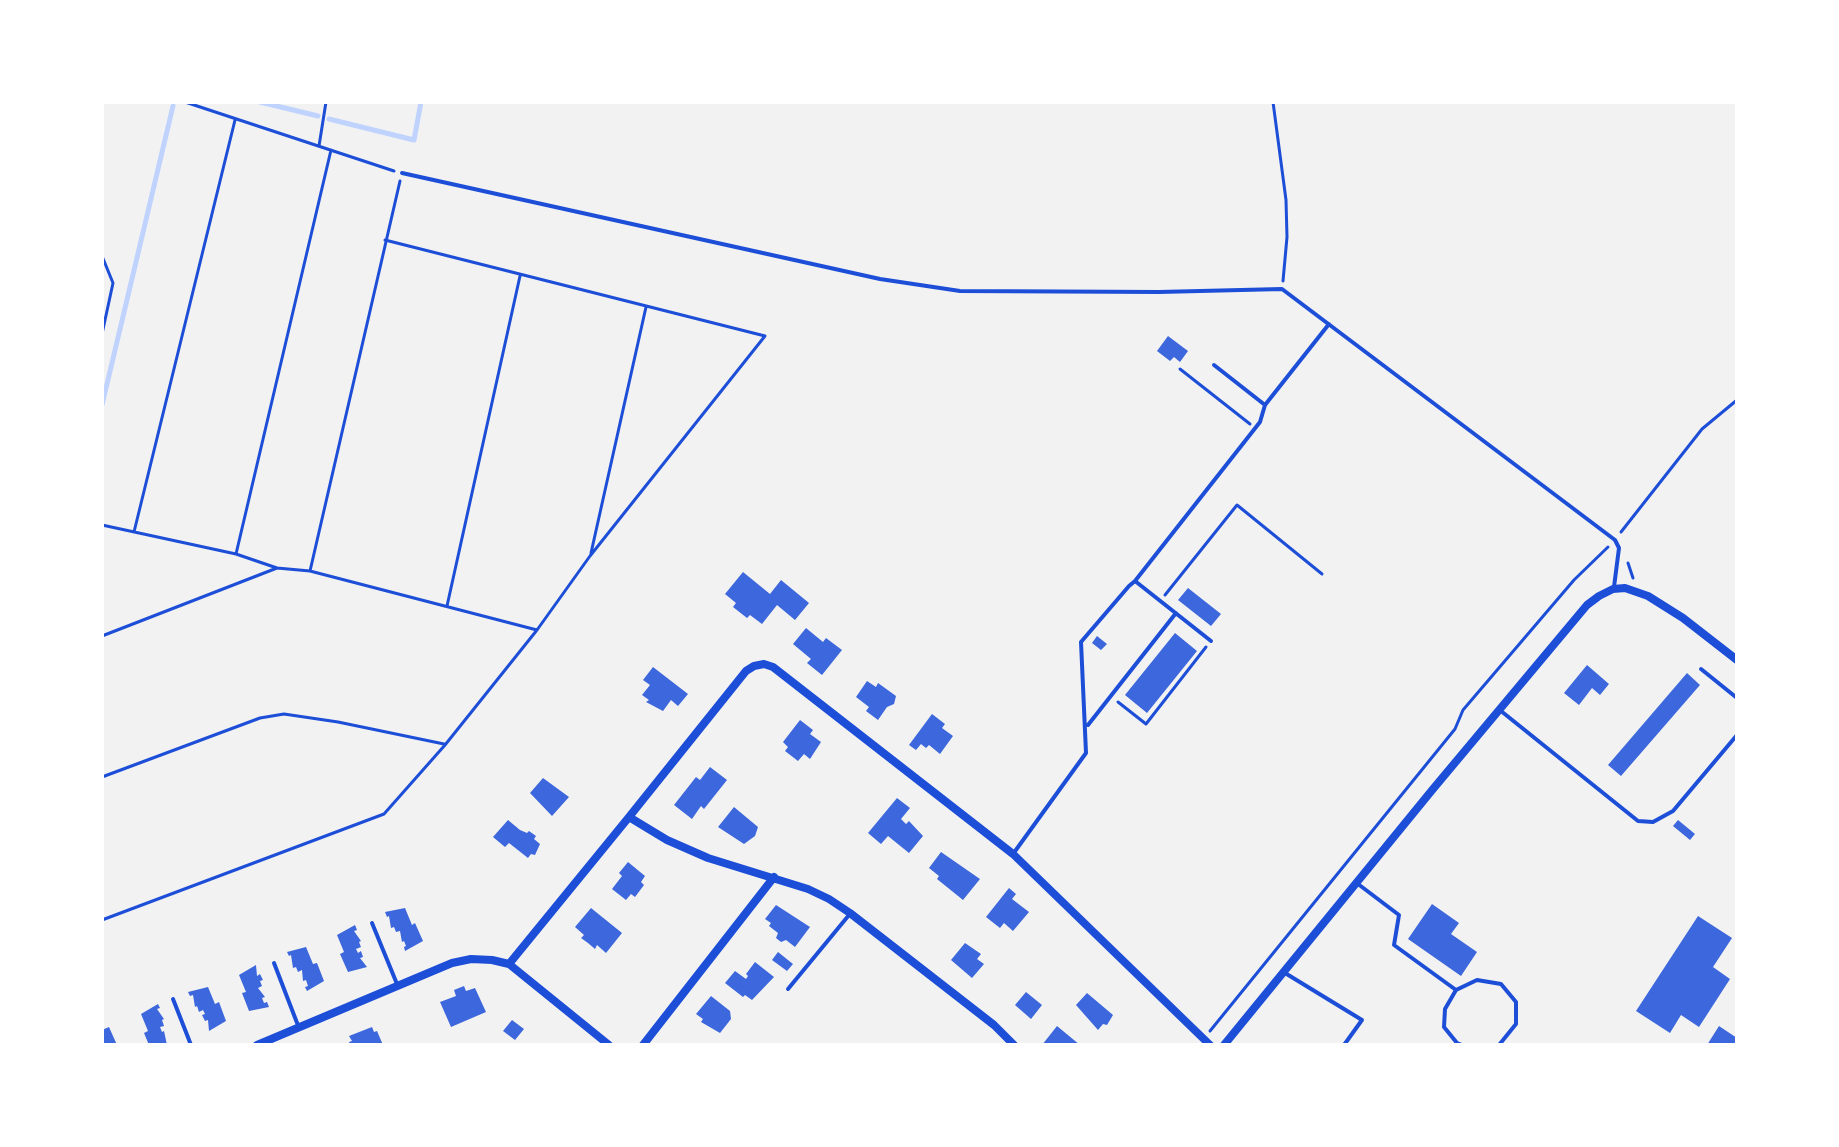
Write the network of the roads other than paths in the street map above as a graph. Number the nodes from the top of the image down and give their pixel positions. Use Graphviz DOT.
graph roads {
  1 [pos="402,173"];
  2 [pos="1329,324"];
  3 [pos="1214,365"];
  4 [pos="1265,405"];
  5 [pos="1135,581"];
  6 [pos="1613,589"];
  7 [pos="1176,613"];
  8 [pos="1211,641"];
  9 [pos="1737,660"];
  10 [pos="1701,669"];
  11 [pos="1737,698"];
  12 [pos="1499,710"];
  13 [pos="1086,726"];
  14 [pos="1737,735"];
  15 [pos="629,817"];
  16 [pos="1013,854"];
  17 [pos="774,877"];
  18 [pos="1356,883"];
  19 [pos="850,913"];
  20 [pos="372,923"];
  21 [pos="274,963"];
  22 [pos="509,964"];
  23 [pos="1283,972"];
  24 [pos="398,986"];
  25 [pos="788,989"];
  26 [pos="1456,990"];
  27 [pos="173,999"];
  28 [pos="299,1028"];
  29 [pos="191,1045"];
  30 [pos="257,1045"];
  31 [pos="609,1045"];
  32 [pos="643,1045"];
  33 [pos="1014,1045"];
  34 [pos="1210,1045"];
  35 [pos="1224,1045"];
  36 [pos="1344,1045"];
  37 [pos="1462,1045"];
  38 [pos="1499,1045"];
  1 -- 2 [label="lane"];
  2 -- 4 [label="lane"];
  2 -- 6 [label="lane"];
  3 -- 4 [label="lane"];
  4 -- 5 [label="lane"];
  5 -- 7 [label="lane"];
  5 -- 13 [label="lane"];
  6 -- 9 [label="street"];
  6 -- 12 [label="street"];
  7 -- 8 [label="lane"];
  7 -- 13 [label="lane"];
  10 -- 11 [label="lane"];
  12 -- 14 [label="lane"];
  12 -- 18 [label="street"];
  13 -- 16 [label="lane"];
  15 -- 16 [label="street"];
  15 -- 17 [label="street"];
  15 -- 22 [label="street"];
  16 -- 34 [label="street"];
  17 -- 19 [label="street"];
  17 -- 32 [label="street"];
  18 -- 23 [label="street"];
  18 -- 26 [label="lane"];
  19 -- 25 [label="lane"];
  19 -- 33 [label="street"];
  20 -- 24 [label="lane"];
  21 -- 28 [label="lane"];
  22 -- 24 [label="street"];
  22 -- 31 [label="street"];
  23 -- 35 [label="street"];
  23 -- 36 [label="lane"];
  24 -- 28 [label="street"];
  26 -- 37 [label="lane"];
  26 -- 38 [label="lane"];
  27 -- 29 [label="lane"];
  28 -- 30 [label="street"];
}
